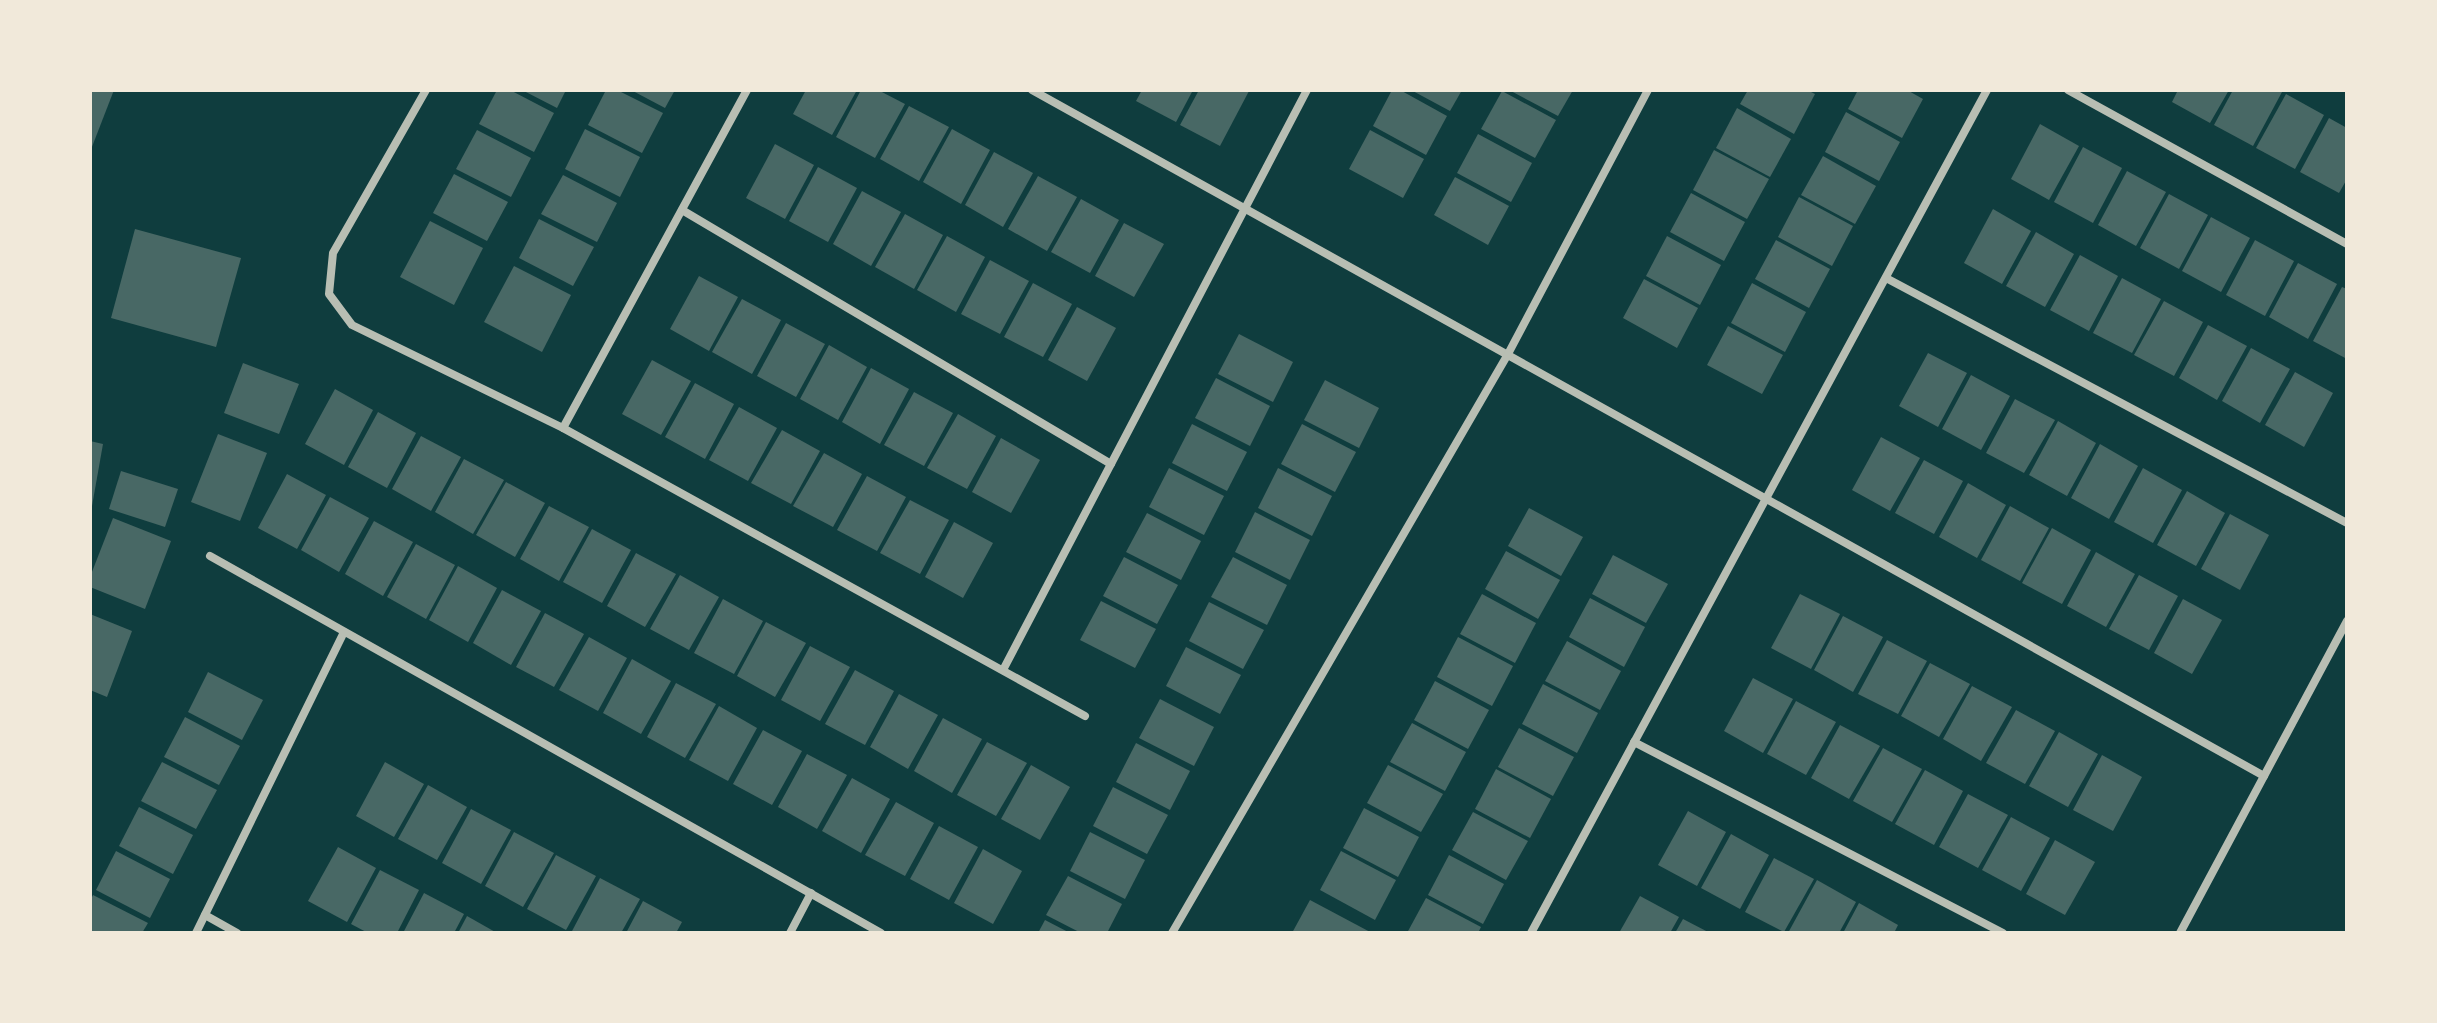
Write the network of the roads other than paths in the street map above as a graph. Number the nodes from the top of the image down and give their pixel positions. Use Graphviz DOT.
graph roads {
  1 [pos="426,90"];
  2 [pos="747,90"];
  3 [pos="1032,90"];
  4 [pos="1307,90"];
  5 [pos="1648,90"];
  6 [pos="1987,90"];
  7 [pos="2068,90"];
  8 [pos="1245,209"];
  9 [pos="682,210"];
  10 [pos="2347,244"];
  11 [pos="1886,278"];
  12 [pos="1508,354"];
  13 [pos="563,428"];
  14 [pos="1111,464"];
  15 [pos="1767,498"];
  16 [pos="2347,523"];
  17 [pos="210,556"];
  18 [pos="2347,621"];
  19 [pos="344,632"];
  20 [pos="1003,670"];
  21 [pos="1085,716"];
  22 [pos="1634,742"];
  23 [pos="2264,776"];
  24 [pos="811,893"];
  25 [pos="205,915"];
  26 [pos="196,933"];
  27 [pos="237,933"];
  28 [pos="790,933"];
  29 [pos="881,933"];
  30 [pos="1172,933"];
  31 [pos="1531,933"];
  32 [pos="2003,933"];
  33 [pos="2180,933"];
  1 -- 13 [label="street"];
  2 -- 9 [label="street"];
  3 -- 8 [label="street"];
  4 -- 8 [label="street"];
  5 -- 12 [label="street"];
  6 -- 11 [label="street"];
  7 -- 10 [label="street"];
  8 -- 12 [label="street"];
  8 -- 14 [label="street"];
  9 -- 13 [label="street"];
  9 -- 14 [label="street"];
  11 -- 15 [label="street"];
  11 -- 16 [label="street"];
  12 -- 15 [label="street"];
  12 -- 30 [label="street"];
  13 -- 20 [label="street"];
  14 -- 20 [label="street"];
  15 -- 22 [label="street"];
  15 -- 23 [label="street"];
  17 -- 19 [label="street"];
  18 -- 23 [label="street"];
  19 -- 24 [label="street"];
  19 -- 25 [label="street"];
  20 -- 21 [label="street"];
  22 -- 31 [label="street"];
  22 -- 32 [label="street"];
  23 -- 33 [label="street"];
  24 -- 28 [label="street"];
  24 -- 29 [label="street"];
  25 -- 26 [label="street"];
  25 -- 27 [label="street"];
}
